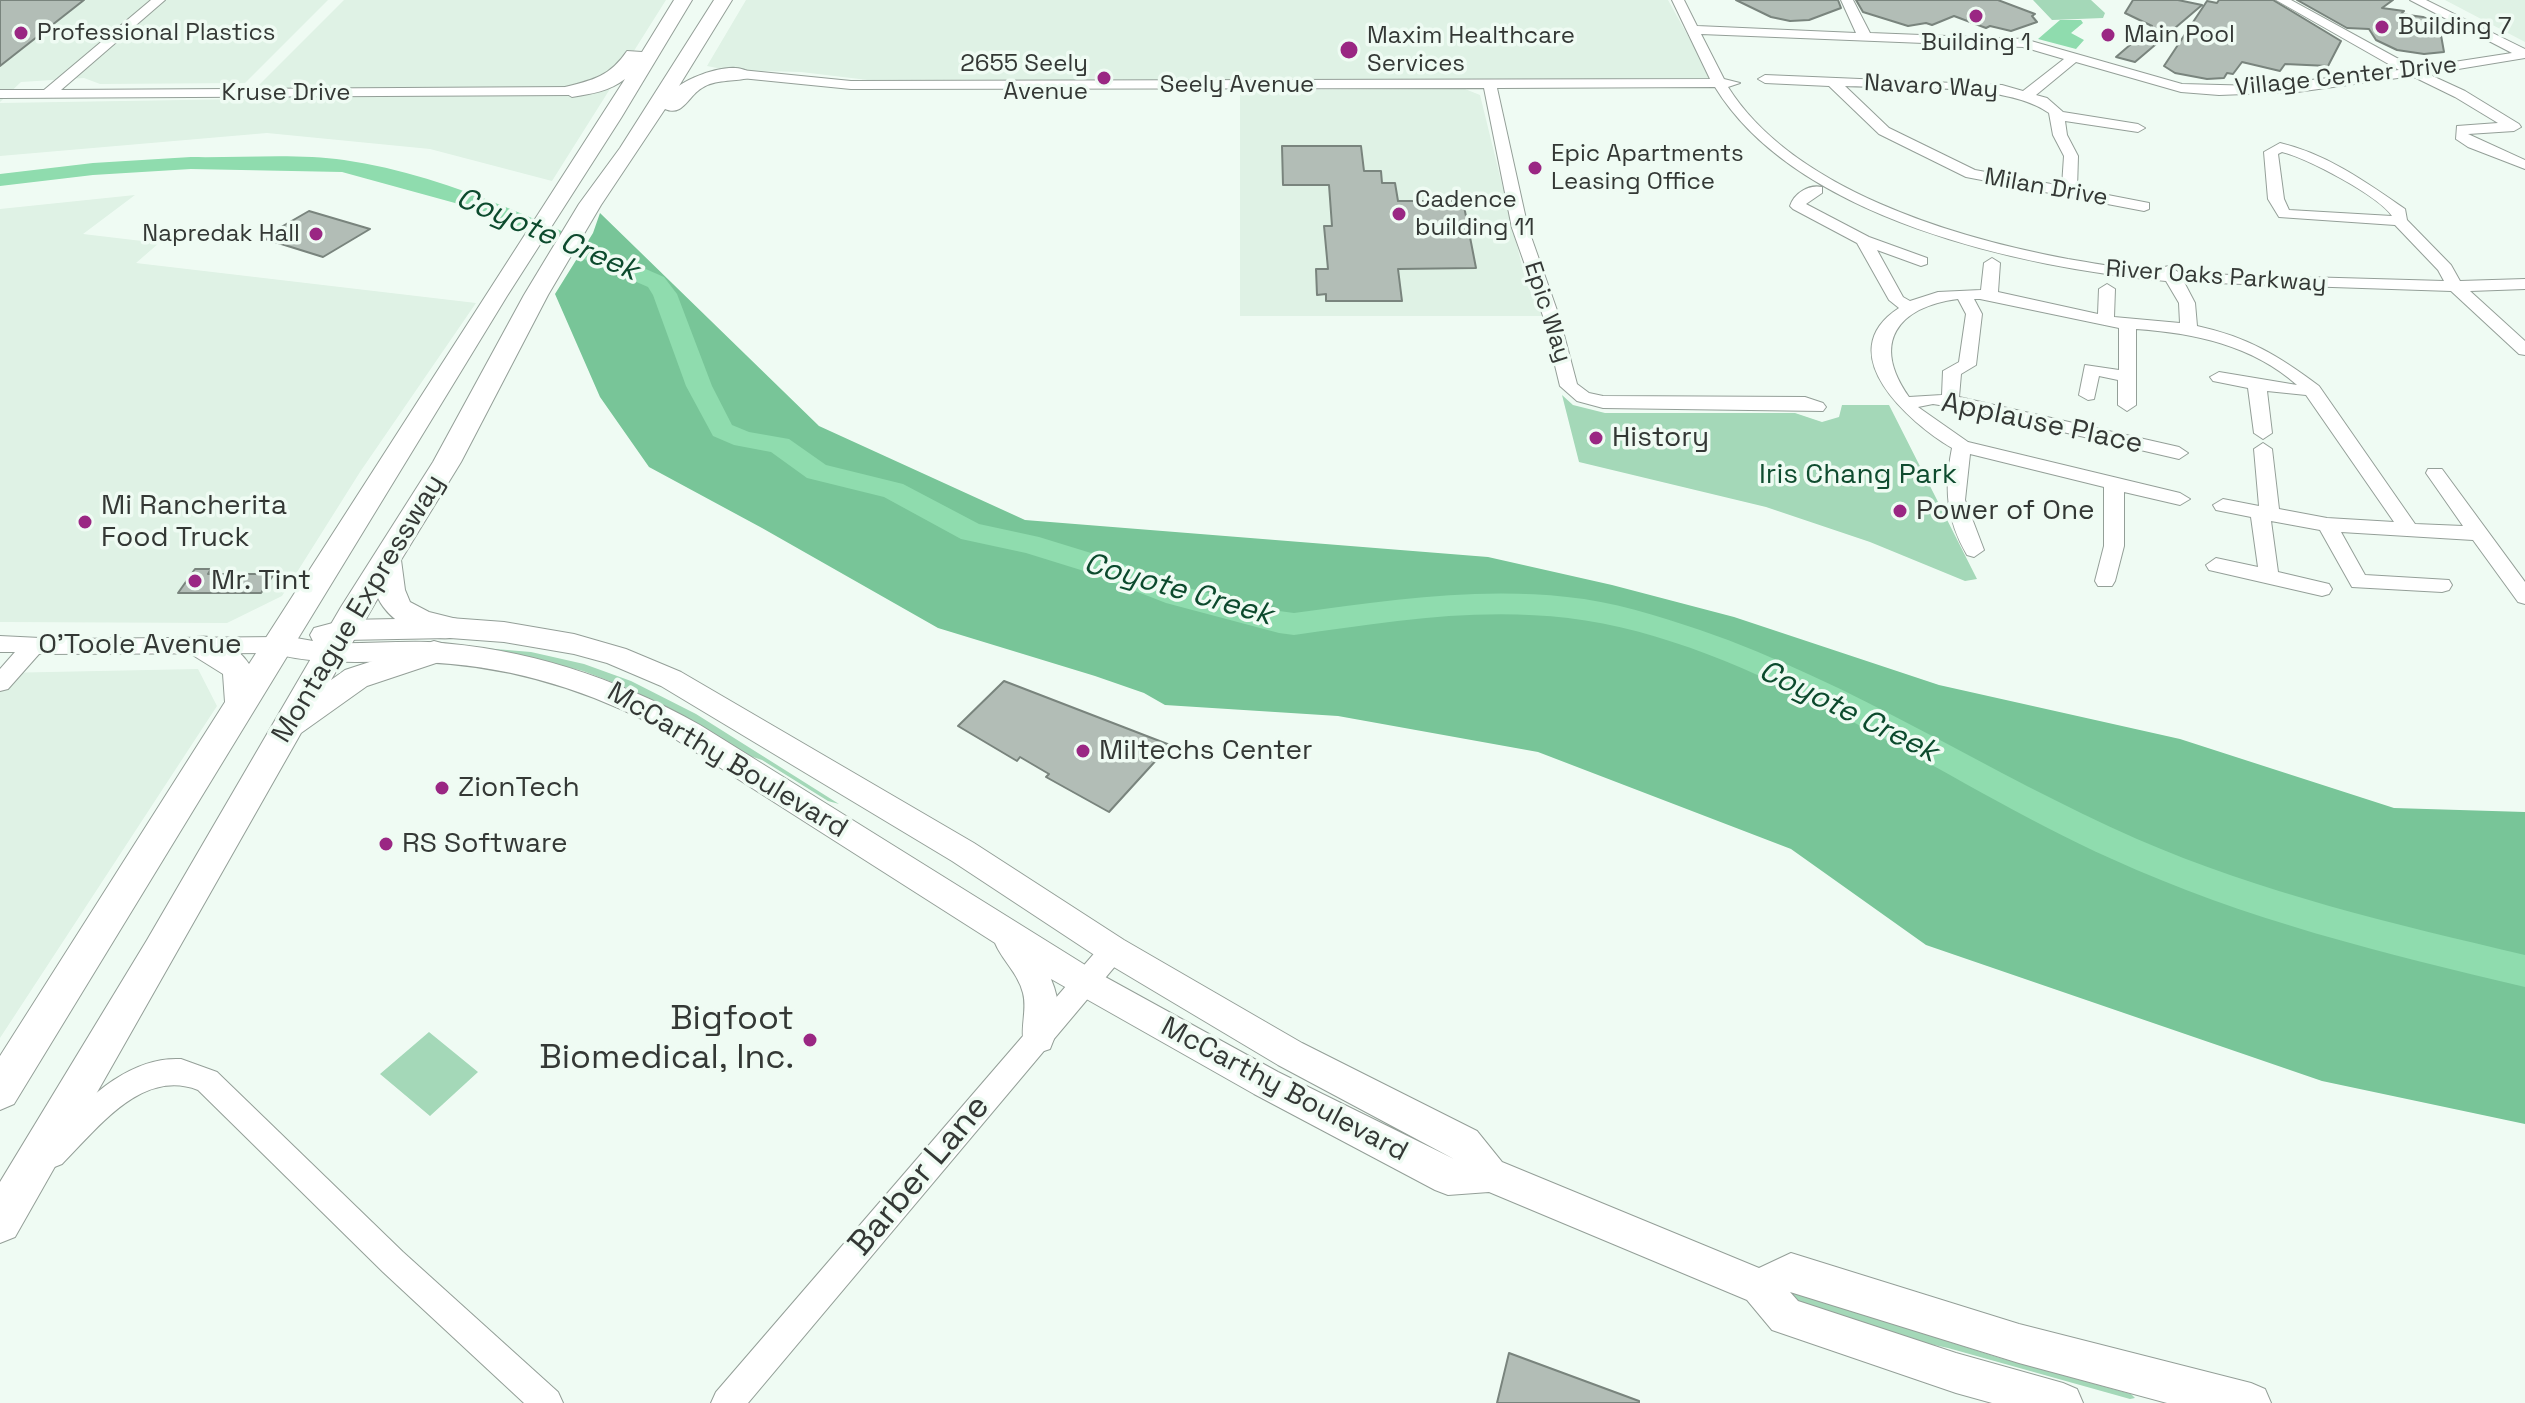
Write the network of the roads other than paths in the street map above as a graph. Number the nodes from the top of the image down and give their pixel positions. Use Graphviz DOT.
graph roads {
  1 [pos="159,0"];
  2 [pos="683,0"];
  3 [pos="723,0"];
  4 [pos="1678,0"];
  5 [pos="1690,0"];
  6 [pos="1835,0"];
  7 [pos="1847,0"];
  8 [pos="2282,0"];
  9 [pos="2416,0"];
  10 [pos="2432,0"];
  11 [pos="665,27"];
  12 [pos="1699,30"];
  13 [pos="1850,36"];
  14 [pos="1865,37"];
  15 [pos="697,46"];
  16 [pos="2525,47"];
  17 [pos="2525,54"];
  18 [pos="2074,57"];
  19 [pos="2413,71"];
  20 [pos="741,74"];
  21 [pos="1765,79"];
  22 [pos="1833,82"];
  23 [pos="1726,84"];
  24 [pos="1490,86"];
  25 [pos="572,91"];
  26 [pos="0,94"];
  27 [pos="47,94"];
  28 [pos="2027,95"];
  29 [pos="2056,115"];
  30 [pos="611,118"];
  31 [pos="2138,128"];
  32 [pos="2519,128"];
  33 [pos="629,150"];
  34 [pos="2525,165"];
  35 [pos="1817,190"];
  36 [pos="2069,192"];
  37 [pos="2144,206"];
  38 [pos="2399,221"];
  39 [pos="1863,240"];
  40 [pos="1921,261"];
  41 [pos="1992,263"];
  42 [pos="2525,273"];
  43 [pos="2171,274"];
  44 [pos="2452,282"];
  45 [pos="2525,284"];
  46 [pos="2107,289"];
  47 [pos="1963,294"];
  48 [pos="1989,297"];
  49 [pos="1910,307"];
  50 [pos="2106,321"];
  51 [pos="2128,324"];
  52 [pos="2189,329"];
  53 [pos="2525,350"];
  54 [pos="2525,365"];
  55 [pos="2129,377"];
  56 [pos="2219,377"];
  57 [pos="2257,385"];
  58 [pos="2313,390"];
  59 [pos="2088,395"];
  60 [pos="1950,401"];
  61 [pos="1904,403"];
  62 [pos="2127,405"];
  63 [pos="1817,407"];
  64 [pos="1962,446"];
  65 [pos="2179,453"];
  66 [pos="2435,473"];
  67 [pos="2114,485"];
  68 [pos="2180,499"];
  69 [pos="2223,505"];
  70 [pos="2265,513"];
  71 [pos="2327,525"];
  72 [pos="2409,529"];
  73 [pos="2480,534"];
  74 [pos="1974,550"];
  75 [pos="386,558"];
  76 [pos="2216,565"];
  77 [pos="2269,577"];
  78 [pos="2105,581"];
  79 [pos="2442,585"];
  80 [pos="2322,589"];
  81 [pos="2525,597"];
  82 [pos="442,640"];
  83 [pos="337,642"];
  84 [pos="0,644"];
  85 [pos="279,645"];
  86 [pos="33,646"];
  87 [pos="202,646"];
  88 [pos="0,683"];
  89 [pos="241,709"];
  90 [pos="287,727"];
  91 [pos="997,927"];
  92 [pos="1113,950"];
  93 [pos="1086,983"];
  94 [pos="1038,1038"];
  95 [pos="0,1089"];
  96 [pos="1489,1174"];
  97 [pos="23,1183"];
  98 [pos="0,1222"];
  99 [pos="1760,1287"];
  100 [pos="2206,1398"];
  101 [pos="547,1403"];
  102 [pos="727,1403"];
  103 [pos="2063,1403"];
  104 [pos="2251,1403"];
  1 -- 27 [label="street"];
  2 -- 11 [label="highway, Montague Expressway"];
  3 -- 15 [label="highway, Montague Expressway"];
  4 -- 12 [label="street, River Oaks Parkway"];
  5 -- 12 [label="street, River Oaks Parkway"];
  6 -- 13 [label="street"];
  7 -- 14 [label="street"];
  8 -- 19 [label="street"];
  9 -- 17 [label="street"];
  10 -- 16 [label="street"];
  11 -- 25 [label="highway"];
  11 -- 30 [label="highway, Montague Expressway"];
  12 -- 13 [label="street, Village Center Drive"];
  12 -- 23 [label="street, River Oaks Parkway"];
  13 -- 14 [label="street, Village Center Drive"];
  14 -- 18 [label="street, Village Center Drive"];
  15 -- 20 [label="highway"];
  15 -- 33 [label="highway, Montague Expressway"];
  17 -- 19 [label="street, Village Center Drive"];
  18 -- 19 [label="street, Village Center Drive"];
  18 -- 28 [label="street"];
  19 -- 32 [label="street"];
  20 -- 24 [label="street, Seely Avenue"];
  20 -- 33 [label="highway"];
  21 -- 22 [label="street, Navaro Way"];
  22 -- 28 [label="street, Navaro Way"];
  22 -- 36 [label="street, Milan Drive"];
  23 -- 24 [label="street, Seely Avenue"];
  23 -- 43 [label="street, River Oaks Parkway"];
  24 -- 63 [label="street, Epic Way"];
  25 -- 27 [label="street, Kruse Drive"];
  25 -- 30 [label="highway"];
  26 -- 27 [label="street, Kruse Drive"];
  28 -- 29 [label="street, Navaro Way"];
  29 -- 31 [label="street"];
  29 -- 36 [label="street"];
  30 -- 85 [label="highway, Montague Expressway"];
  32 -- 34 [label="street"];
  33 -- 75 [label="highway, Montague Expressway"];
  35 -- 39 [label="street"];
  36 -- 37 [label="street, Milan Drive"];
  38 -- 38 [label="street"];
  38 -- 44 [label="street"];
  39 -- 40 [label="street"];
  39 -- 49 [label="street"];
  41 -- 48 [label="street"];
  42 -- 44 [label="street, River Oaks Parkway"];
  43 -- 44 [label="street, River Oaks Parkway"];
  43 -- 52 [label="street"];
  44 -- 45 [label="street, River Oaks Parkway"];
  44 -- 53 [label="street"];
  46 -- 50 [label="street"];
  47 -- 48 [label="street"];
  47 -- 49 [label="street"];
  47 -- 60 [label="street"];
  48 -- 50 [label="street"];
  49 -- 61 [label="street"];
  50 -- 51 [label="street"];
  51 -- 52 [label="street"];
  51 -- 55 [label="street"];
  52 -- 58 [label="street"];
  53 -- 54 [label="street"];
  55 -- 59 [label="street"];
  55 -- 62 [label="street"];
  56 -- 57 [label="street"];
  57 -- 58 [label="street"];
  57 -- 70 [label="street"];
  58 -- 72 [label="street"];
  60 -- 61 [label="street, Applause Place"];
  60 -- 65 [label="street, Applause Place"];
  61 -- 64 [label="street"];
  64 -- 67 [label="street"];
  64 -- 74 [label="street"];
  66 -- 73 [label="street"];
  67 -- 68 [label="street"];
  67 -- 78 [label="street"];
  69 -- 70 [label="street"];
  70 -- 71 [label="street"];
  70 -- 77 [label="street"];
  71 -- 72 [label="street"];
  71 -- 79 [label="street"];
  72 -- 73 [label="street"];
  73 -- 81 [label="street"];
  75 -- 82 [label="highway"];
  75 -- 83 [label="highway, Montague Expressway"];
  76 -- 77 [label="street"];
  77 -- 80 [label="street"];
  82 -- 83 [label="main road, McCarthy Boulevard"];
  82 -- 90 [label="highway"];
  82 -- 91 [label="main road, McCarthy Boulevard"];
  82 -- 92 [label="main road, McCarthy Boulevard"];
  83 -- 85 [label="main road, McCarthy Boulevard"];
  83 -- 90 [label="highway, Montague Expressway"];
  84 -- 86 [label="street, O’Toole Avenue"];
  85 -- 87 [label="street, O’Toole Avenue"];
  85 -- 89 [label="highway, Montague Expressway"];
  86 -- 87 [label="street, O’Toole Avenue"];
  86 -- 88 [label="street"];
  87 -- 89 [label="highway"];
  89 -- 95 [label="highway, Montague Expressway"];
  90 -- 97 [label="highway, Montague Expressway"];
  91 -- 93 [label="main road, McCarthy Boulevard"];
  91 -- 94 [label="main road"];
  92 -- 93 [label="street, Barber Lane"];
  92 -- 96 [label="main road, McCarthy Boulevard"];
  93 -- 94 [label="street, Barber Lane"];
  93 -- 96 [label="main road, McCarthy Boulevard"];
  94 -- 102 [label="street, Barber Lane"];
  96 -- 99 [label="main road, McCarthy Boulevard"];
  97 -- 98 [label="highway, Montague Expressway"];
  97 -- 101 [label="street"];
  99 -- 100 [label="main road"];
  99 -- 103 [label="main road, McCarthy Boulevard"];
  100 -- 104 [label="main road"];
}
